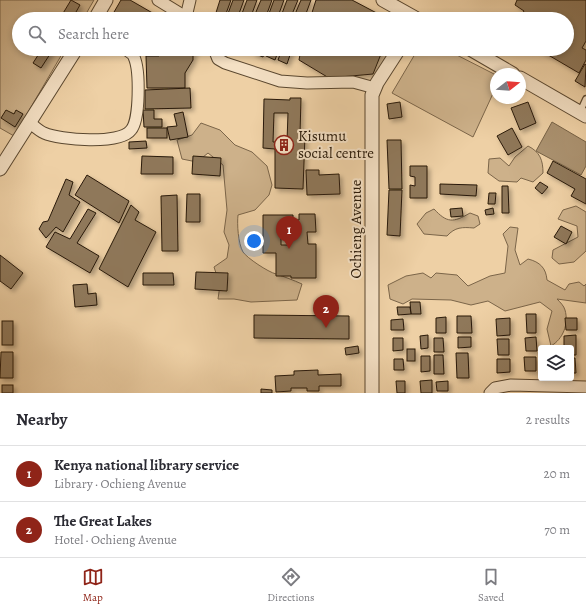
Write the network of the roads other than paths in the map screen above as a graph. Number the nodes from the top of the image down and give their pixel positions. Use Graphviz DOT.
graph roads {
  1 [pos="106,0"];
  2 [pos="158,0"];
  3 [pos="190,0"];
  4 [pos="383,0"];
  5 [pos="99,12"];
  6 [pos="177,12"];
  7 [pos="188,12"];
  8 [pos="404,12"];
  9 [pos="71,56"];
  10 [pos="133,56"];
  11 [pos="217,56"];
  12 [pos="395,56"];
  13 [pos="482,56"];
  14 [pos="503,68"];
  15 [pos="526,81"];
  16 [pos="375,88"];
  17 [pos="586,99"];
  18 [pos="583,114"];
  19 [pos="29,122"];
  20 [pos="4,152"];
  21 [pos="0,169"];
  22 [pos="586,387"];
  23 [pos="563,389"];
  24 [pos="372,393"];
  25 [pos="490,393"];
  1 -- 5 [label="street"];
  2 -- 6 [label="street"];
  3 -- 7 [label="street"];
  4 -- 8 [label="street"];
  9 -- 19 [label="street"];
  10 -- 19 [label="street"];
  11 -- 16 [label="street"];
  12 -- 16 [label="street, Ochieng Avenue"];
  13 -- 14 [label="street"];
  15 -- 18 [label="street"];
  16 -- 24 [label="street, Ochieng Avenue"];
  17 -- 18 [label="lane"];
  19 -- 20 [label="street"];
  20 -- 21 [label="street"];
  22 -- 23 [label="street"];
  23 -- 25 [label="street"];
}
